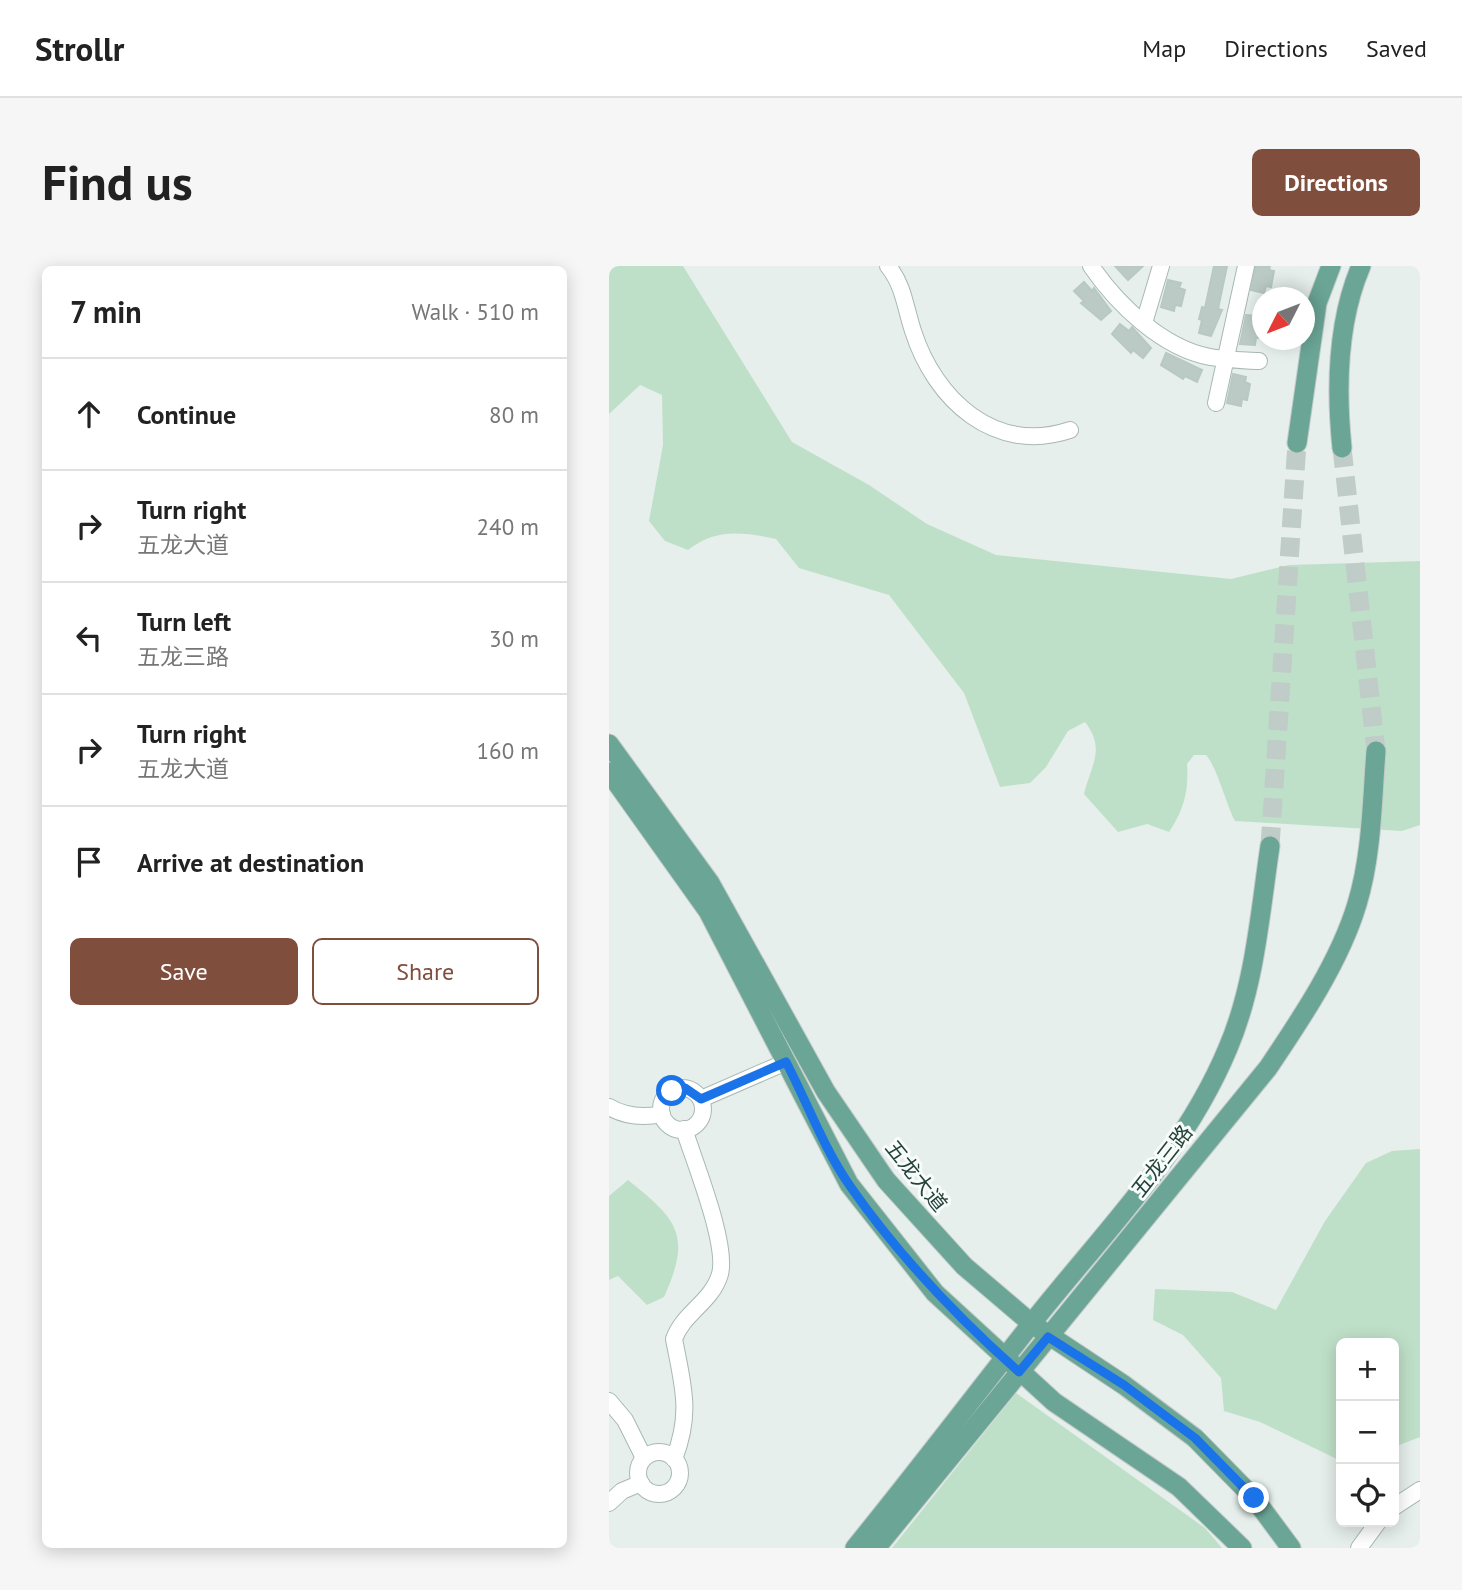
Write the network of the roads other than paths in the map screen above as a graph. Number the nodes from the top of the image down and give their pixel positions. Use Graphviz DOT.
graph roads {
  1 [pos="888,266"];
  2 [pos="1091,266"];
  3 [pos="1161,266"];
  4 [pos="1245,266"];
  5 [pos="1331,266"];
  6 [pos="1361,266"];
  7 [pos="1145,323"];
  8 [pos="1223,358"];
  9 [pos="1259,361"];
  10 [pos="1216,403"];
  11 [pos="1070,430"];
  12 [pos="1297,443"];
  13 [pos="1342,448"];
  14 [pos="609,744"];
  15 [pos="1376,751"];
  16 [pos="609,772"];
  17 [pos="1271,846"];
  18 [pos="786,1062"];
  19 [pos="701,1099"];
  20 [pos="609,1107"];
  21 [pos="662,1114"];
  22 [pos="684,1129"];
  23 [pos="1032,1324"];
  24 [pos="1048,1337"];
  25 [pos="1012,1366"];
  26 [pos="609,1401"];
  27 [pos="644,1458"];
  28 [pos="674,1459"];
  29 [pos="641,1483"];
  30 [pos="1420,1490"];
  31 [pos="609,1503"];
  32 [pos="1399,1504"];
  33 [pos="1374,1527"];
  34 [pos="855,1548"];
  35 [pos="876,1548"];
  36 [pos="1242,1548"];
  37 [pos="1291,1548"];
  38 [pos="1359,1548"];
  1 -- 11 [label="street"];
  2 -- 7 [label="street"];
  3 -- 7 [label="street"];
  4 -- 8 [label="street"];
  5 -- 12 [label="main road"];
  6 -- 13 [label="main road"];
  7 -- 8 [label="street"];
  8 -- 9 [label="street"];
  8 -- 10 [label="street"];
  14 -- 23 [label="main road, 五龙大道"];
  15 -- 24 [label="main road, 五龙三路"];
  16 -- 18 [label="main road"];
  17 -- 23 [label="main road, 五龙三路"];
  18 -- 19 [label="street"];
  18 -- 25 [label="main road"];
  19 -- 21 [label="street"];
  19 -- 22 [label="street"];
  20 -- 21 [label="street"];
  21 -- 22 [label="street"];
  22 -- 28 [label="street"];
  23 -- 24 [label="main road, 五龙大道"];
  23 -- 25 [label="main road, 五龙三路"];
  24 -- 25 [label="main road, 五龙三路"];
  24 -- 37 [label="main road, 五龙大道"];
  25 -- 34 [label="main road, 五龙三路"];
  25 -- 35 [label="main road, 五龙三路"];
  25 -- 36 [label="main road"];
  26 -- 27 [label="street"];
  27 -- 28 [label="street"];
  27 -- 29 [label="street"];
  28 -- 29 [label="street"];
  29 -- 31 [label="street"];
  30 -- 32 [label="street"];
  33 -- 38 [label="street"];
}
